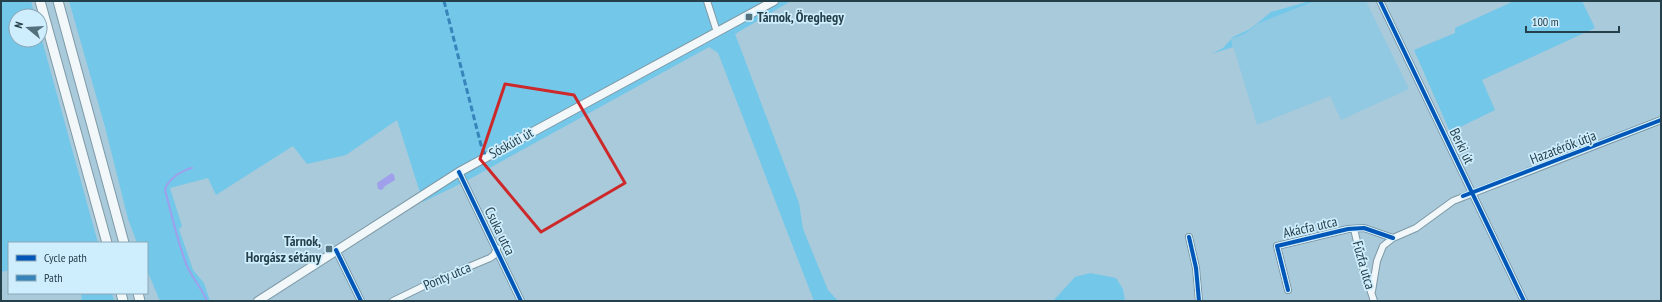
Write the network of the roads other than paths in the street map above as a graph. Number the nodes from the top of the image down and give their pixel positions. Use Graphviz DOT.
graph roads {
  1 [pos="40,1"];
  2 [pos="58,1"];
  3 [pos="707,1"];
  4 [pos="774,1"];
  5 [pos="1380,1"];
  6 [pos="717,32"];
  7 [pos="1661,120"];
  8 [pos="459,172"];
  9 [pos="1472,193"];
  10 [pos="1354,229"];
  11 [pos="1188,237"];
  12 [pos="1393,238"];
  13 [pos="107,242"];
  14 [pos="124,242"];
  15 [pos="497,248"];
  16 [pos="336,250"];
  17 [pos="1288,290"];
  18 [pos="1372,292"];
  19 [pos="258,301"];
  20 [pos="361,301"];
  21 [pos="393,301"];
  22 [pos="521,301"];
  23 [pos="1199,301"];
  24 [pos="1374,301"];
  25 [pos="1524,301"];
  1 -- 13 [label="highway"];
  2 -- 14 [label="highway"];
  3 -- 6 [label="street"];
  4 -- 6 [label="main road, Sóskúti út"];
  5 -- 9 [label="street, Berki út"];
  6 -- 8 [label="main road, Sóskúti út"];
  7 -- 9 [label="street, Hazatérők útja"];
  8 -- 15 [label="street, Csuka utca"];
  8 -- 16 [label="main road, Sóskúti út"];
  9 -- 12 [label="street, Hazatérők útja"];
  9 -- 25 [label="street, Berki út"];
  10 -- 12 [label="street, Akácfa utca"];
  10 -- 17 [label="street, Akácfa utca"];
  10 -- 18 [label="street, Fűzfa utca"];
  11 -- 23 [label="street"];
  12 -- 18 [label="street"];
  15 -- 21 [label="street, Ponty utca"];
  15 -- 22 [label="street, Csuka utca"];
  16 -- 19 [label="main road, Sóskúti út"];
  16 -- 20 [label="street"];
  18 -- 24 [label="street, Fűzfa utca"];
}
